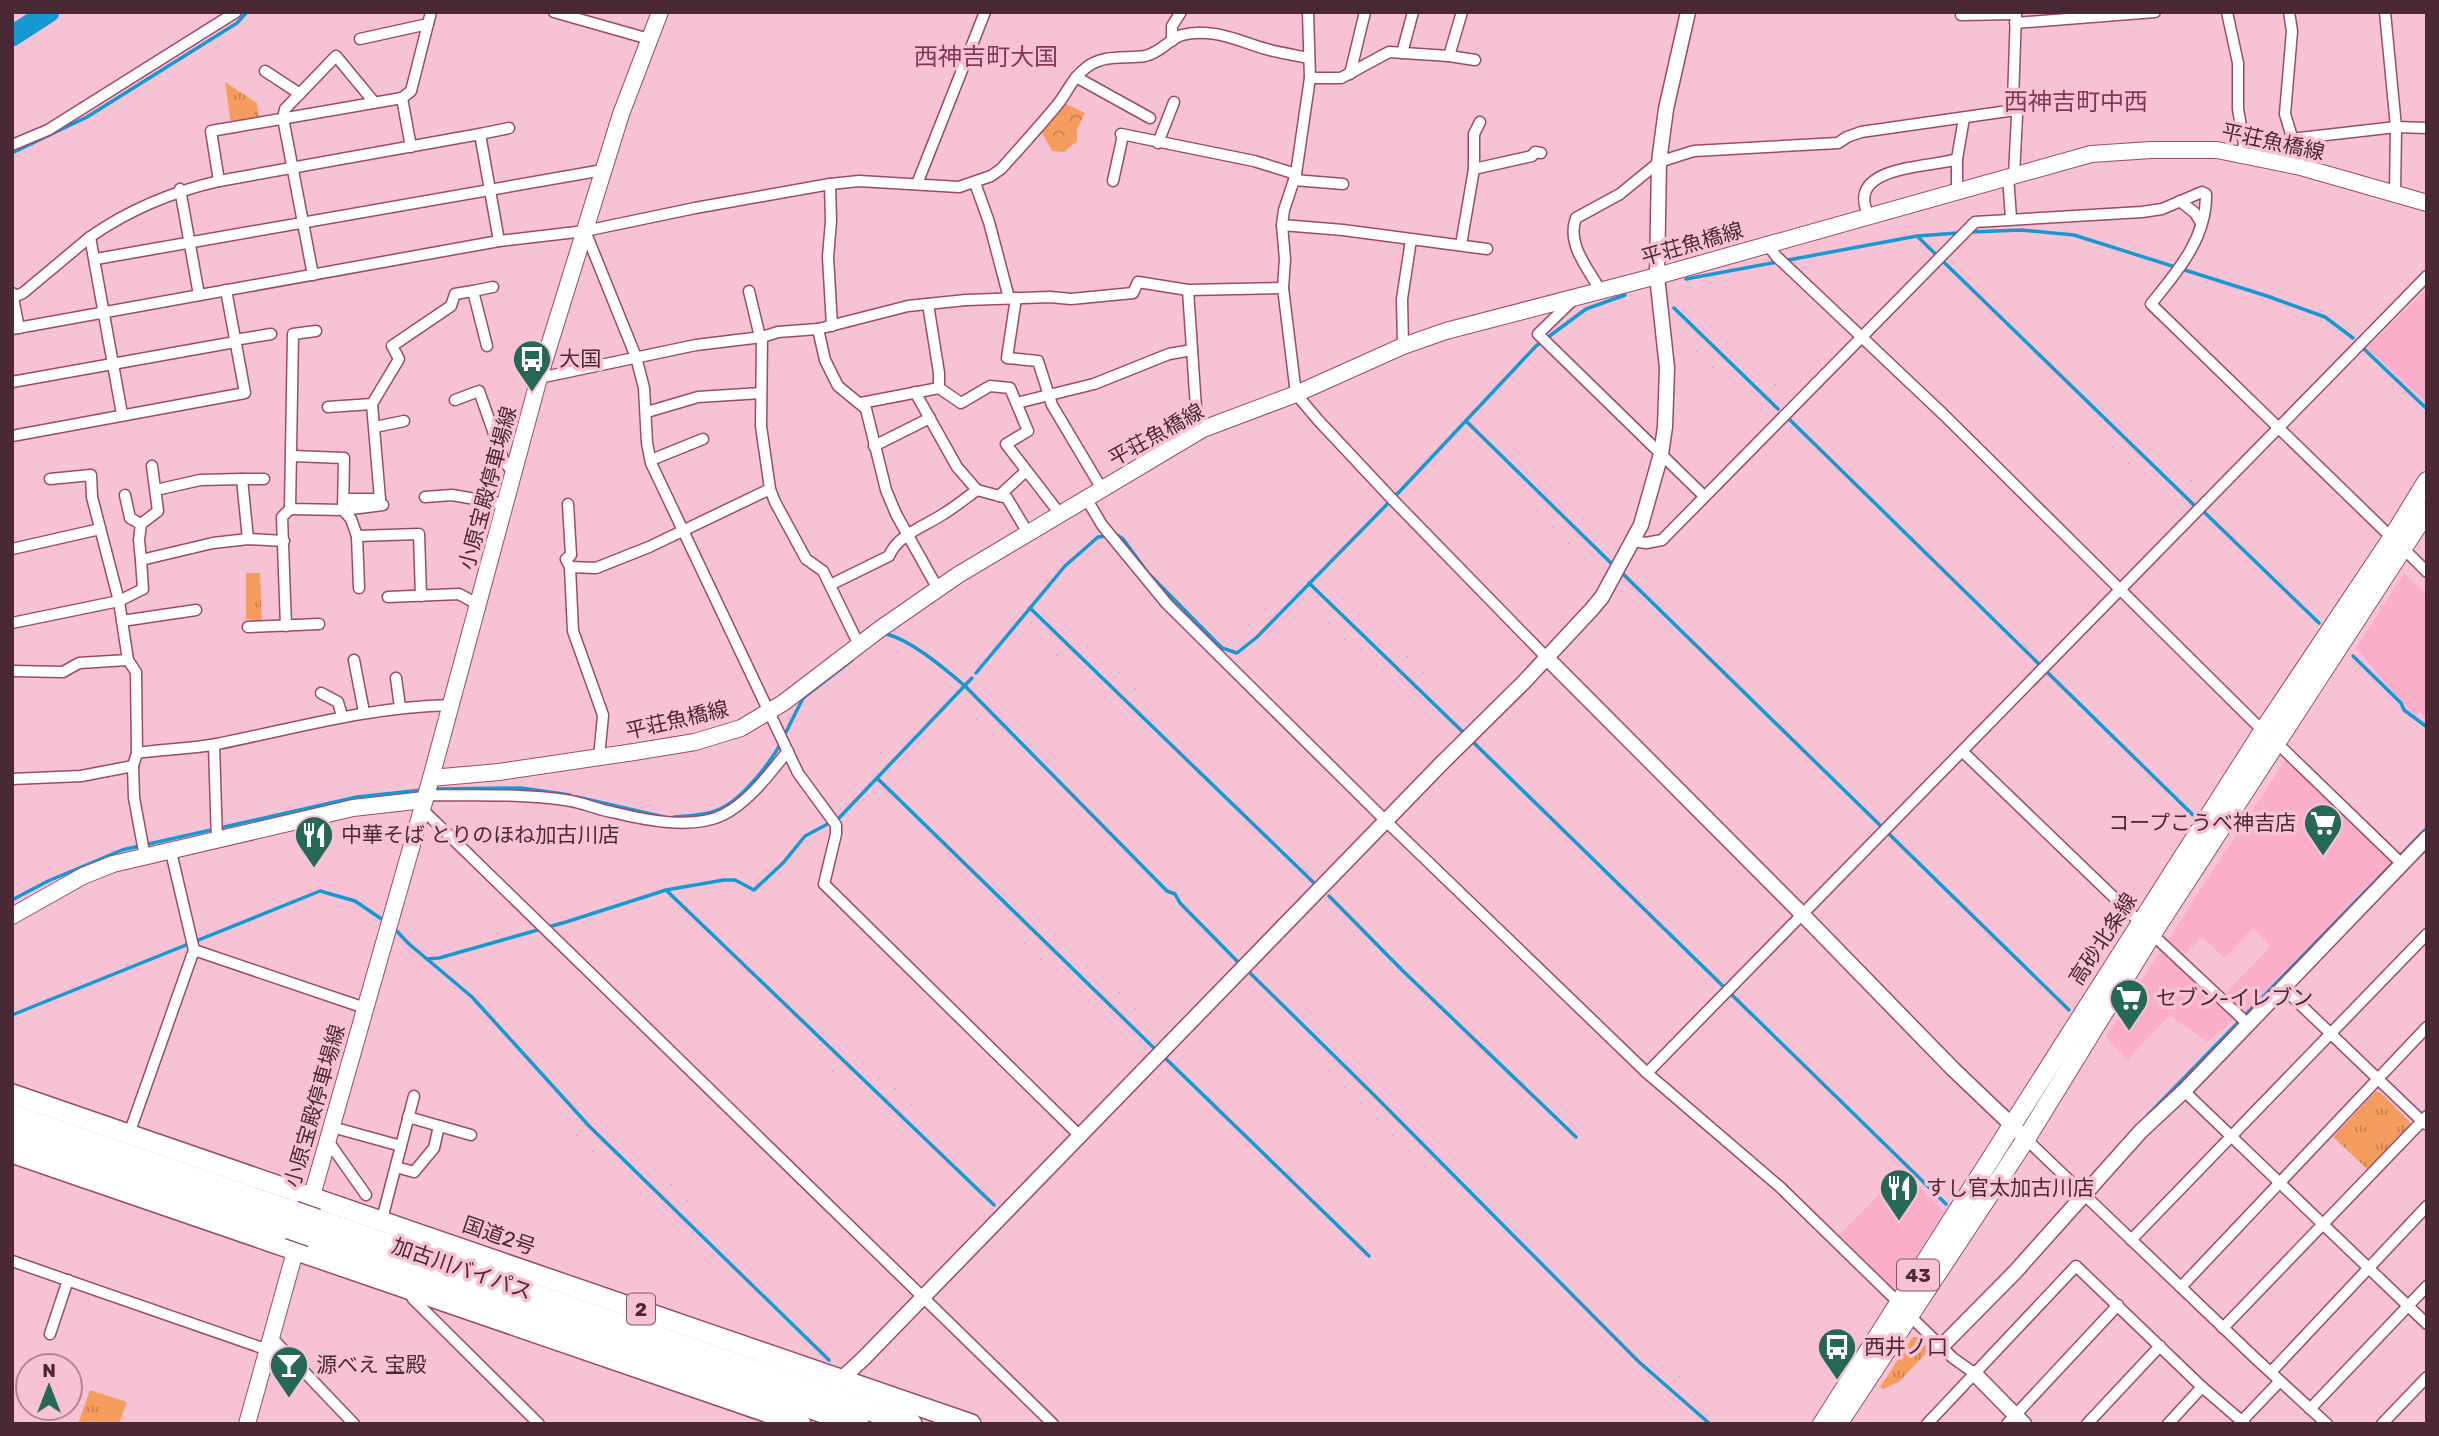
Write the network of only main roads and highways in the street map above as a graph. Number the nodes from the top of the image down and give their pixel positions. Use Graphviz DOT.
graph roads {
  1 [pos="660,12"];
  2 [pos="2427,202"];
  3 [pos="2427,481"];
  4 [pos="2427,512"];
  5 [pos="2397,543"];
  6 [pos="426,792"];
  7 [pos="12,915"];
  8 [pos="2146,929"];
  9 [pos="12,1094"];
  10 [pos="12,1115"];
  11 [pos="12,1133"];
  12 [pos="12,1153"];
  13 [pos="312,1195"];
  14 [pos="291,1220"];
  15 [pos="314,1228"];
  16 [pos="295,1251"];
  17 [pos="1904,1310"];
  18 [pos="796,1421"];
  19 [pos="247,1424"];
  20 [pos="858,1424"];
  21 [pos="911,1424"];
  22 [pos="971,1424"];
  23 [pos="1822,1424"];
  24 [pos="1838,1424"];
  1 -- 6 [label="main road, 小原宝殿停車場線"];
  2 -- 6 [label="main road, 平荘魚橋線"];
  3 -- 5 [label="main road, 高砂北条線 / 43"];
  4 -- 5 [label="main road, 高砂北条線 / 43"];
  5 -- 8 [label="main road, 高砂北条線 / 43"];
  5 -- 8 [label="main road, 高砂北条線 / 43"];
  6 -- 7 [label="main road, 平荘魚橋線"];
  6 -- 13 [label="main road, 小原宝殿停車場線"];
  8 -- 17 [label="main road, 高砂北条線 / 43"];
  8 -- 17 [label="main road, 高砂北条線 / 43"];
  9 -- 13 [label="highway, 国道2号 / 2"];
  10 -- 14 [label="highway, 加古川バイパス / 2"];
  11 -- 14 [label="highway, 加古川バイパス / 2"];
  12 -- 16 [label="highway"];
  13 -- 16 [label="main road, 小原宝殿停車場線"];
  13 -- 22 [label="highway, 国道2号 / 2"];
  14 -- 15 [label="highway, 加古川バイパス / 2, bridge"];
  15 -- 20 [label="highway, 加古川バイパス / 2"];
  15 -- 21 [label="highway, 加古川バイパス / 2"];
  16 -- 18 [label="highway"];
  16 -- 19 [label="main road, 小原宝殿停車場線"];
  17 -- 23 [label="main road, 高砂北条線 / 43"];
  17 -- 24 [label="main road, 高砂北条線 / 43"];
}
